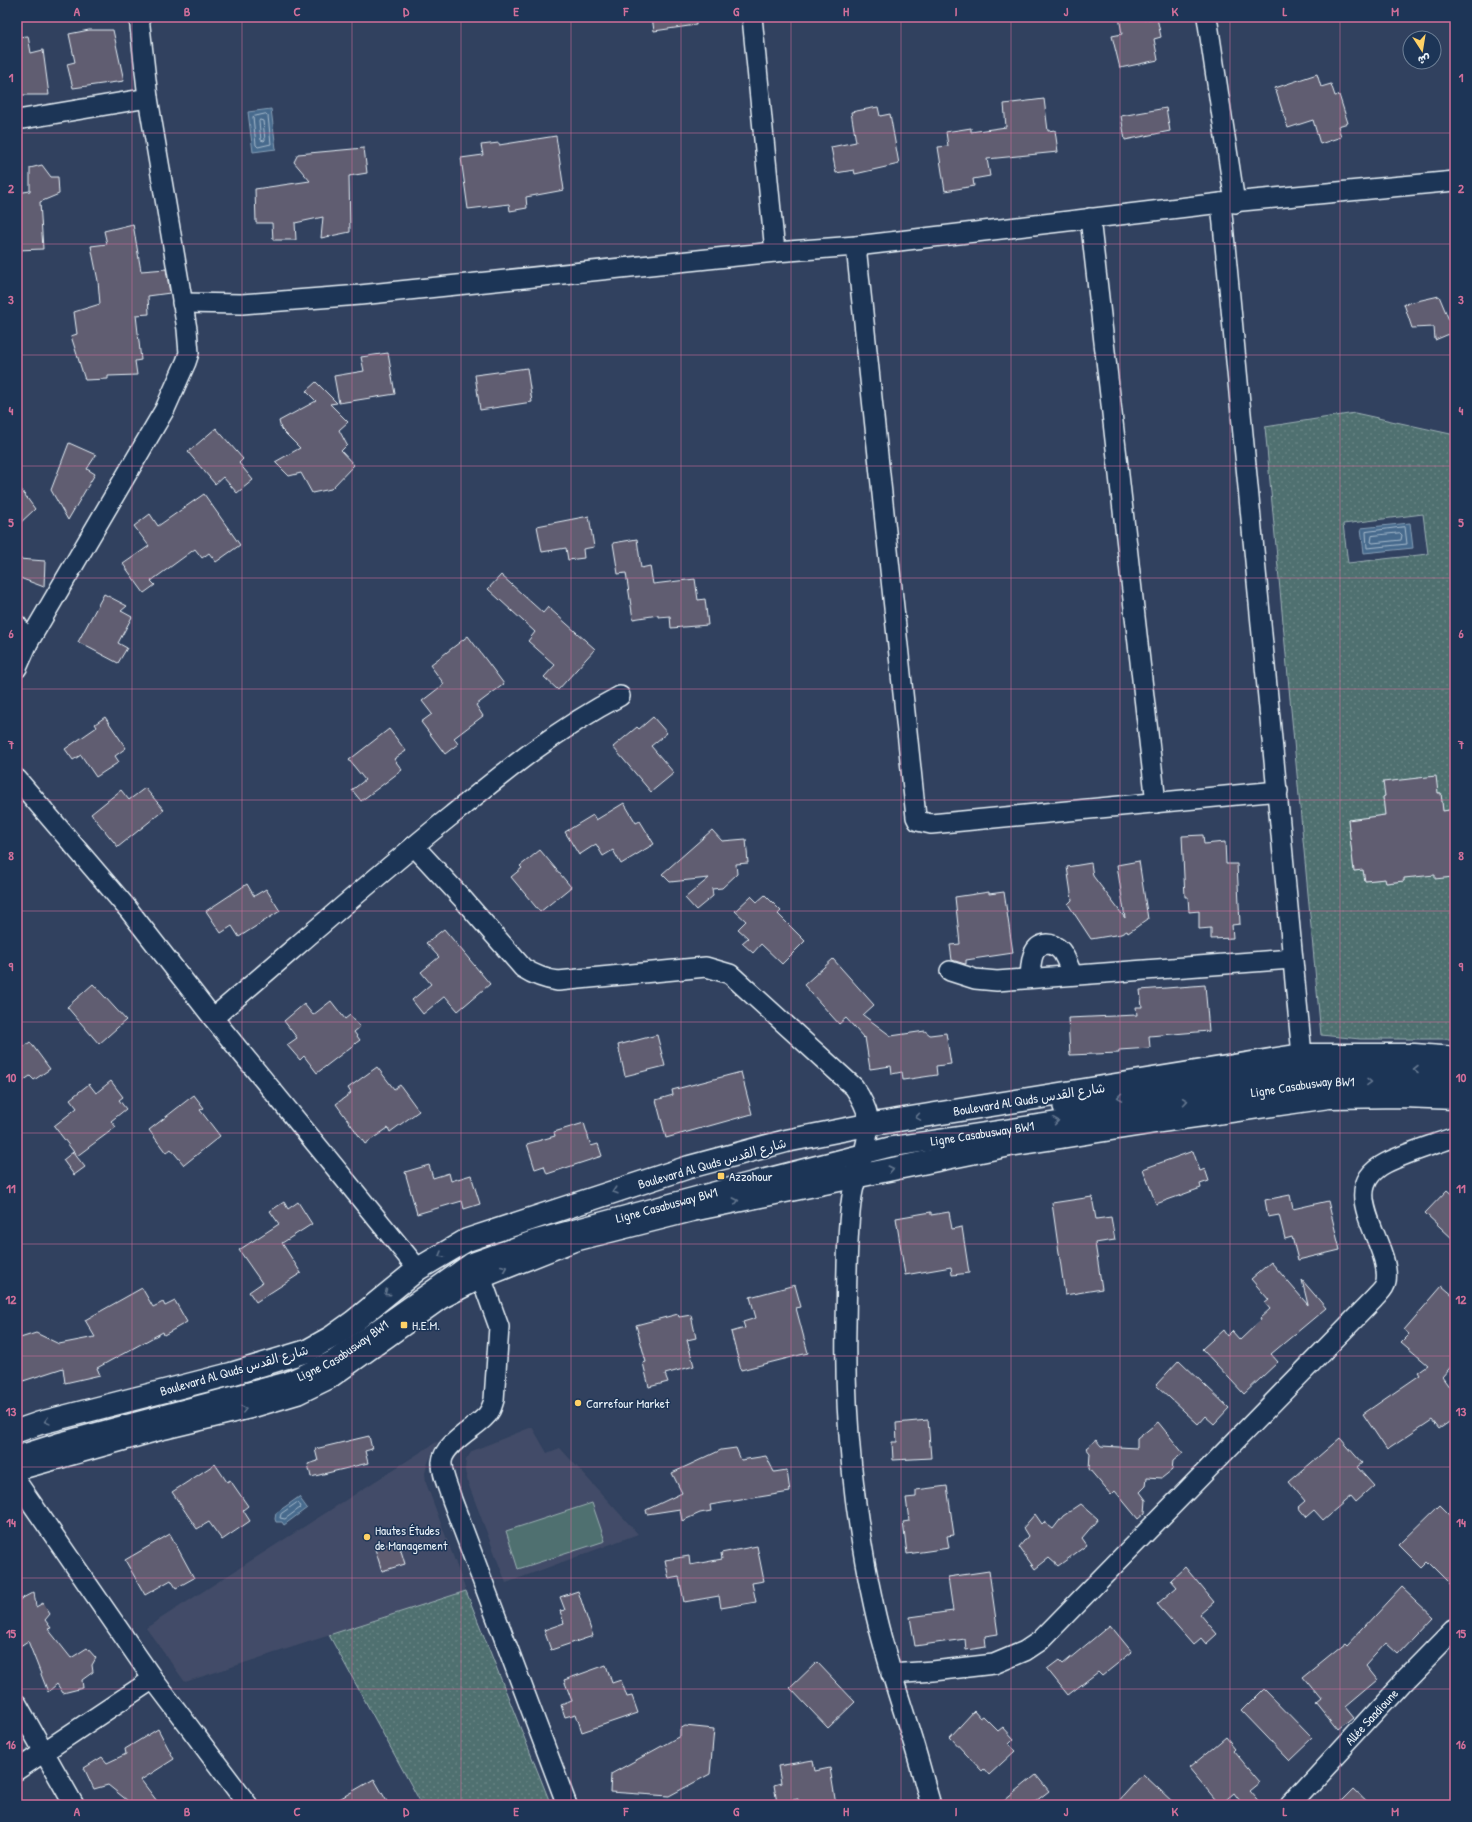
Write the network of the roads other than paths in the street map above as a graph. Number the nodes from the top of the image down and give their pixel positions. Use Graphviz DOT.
graph roads {
  1 [pos="139,17"];
  2 [pos="752,17"];
  3 [pos="1207,17"];
  4 [pos="148,98"];
  5 [pos="17,120"];
  6 [pos="1455,181"];
  7 [pos="1228,203"];
  8 [pos="1090,218"];
  9 [pos="856,246"];
  10 [pos="775,252"];
  11 [pos="182,303"];
  12 [pos="17,625"];
  13 [pos="28,643"];
  14 [pos="17,668"];
  15 [pos="620,696"];
  16 [pos="17,779"];
  17 [pos="1278,791"];
  18 [pos="1156,803"];
  19 [pos="414,846"];
  20 [pos="1292,959"];
  21 [pos="950,971"];
  22 [pos="1072,974"];
  23 [pos="1030,978"];
  24 [pos="213,1018"];
  25 [pos="1302,1055"];
  26 [pos="1455,1058"];
  27 [pos="1455,1069"];
  28 [pos="1455,1083"];
  29 [pos="1455,1098"];
  30 [pos="1455,1137"];
  31 [pos="866,1140"];
  32 [pos="858,1176"];
  33 [pos="418,1269"];
  34 [pos="481,1277"];
  35 [pos="17,1431"];
  36 [pos="17,1445"];
  37 [pos="17,1456"];
  38 [pos="17,1469"];
  39 [pos="17,1482"];
  40 [pos="1455,1629"];
  41 [pos="891,1674"];
  42 [pos="153,1679"];
  43 [pos="17,1704"];
  44 [pos="44,1752"];
  45 [pos="17,1770"];
  46 [pos="74,1805"];
  47 [pos="248,1805"];
  48 [pos="568,1805"];
  49 [pos="931,1805"];
  50 [pos="1290,1805"];
  1 -- 4 [label="street"];
  2 -- 10 [label="street"];
  3 -- 7 [label="street"];
  4 -- 5 [label="street"];
  4 -- 11 [label="street"];
  6 -- 7 [label="street"];
  7 -- 8 [label="street"];
  7 -- 17 [label="street"];
  8 -- 9 [label="street"];
  8 -- 18 [label="street"];
  9 -- 10 [label="street"];
  9 -- 18 [label="street"];
  10 -- 11 [label="street"];
  11 -- 13 [label="street"];
  12 -- 13 [label="street"];
  13 -- 14 [label="street"];
  15 -- 19 [label="street"];
  16 -- 24 [label="street"];
  17 -- 18 [label="street"];
  17 -- 20 [label="street"];
  19 -- 24 [label="street"];
  19 -- 31 [label="street"];
  20 -- 22 [label="street"];
  20 -- 25 [label="street"];
  21 -- 23 [label="street"];
  22 -- 23 [label="street"];
  22 -- 23 [label="street"];
  24 -- 33 [label="street"];
  25 -- 26 [label="main road, Boulevard Al Quds شارع القدس"];
  25 -- 31 [label="main road, Boulevard Al Quds شارع القدس, one-way"];
  27 -- 31 [label="street, Ligne Casabusway BW1, one-way"];
  31 -- 28 [label="street, Ligne Casabusway BW1, one-way"];
  32 -- 29 [label="main road, one-way"];
  30 -- 41 [label="street"];
  31 -- 32 [label="street"];
  31 -- 33 [label="main road, Boulevard Al Quds شارع القدس, one-way"];
  31 -- 36 [label="street, Ligne Casabusway BW1"];
  31 -- 37 [label="street, Ligne Casabusway BW1"];
  34 -- 32 [label="main road, one-way"];
  32 -- 41 [label="street"];
  33 -- 35 [label="main road, Boulevard Al Quds شارع القدس, one-way"];
  38 -- 34 [label="main road, one-way"];
  34 -- 48 [label="street"];
  39 -- 42 [label="street"];
  40 -- 50 [label="street, Allée Saadioune"];
  41 -- 49 [label="street"];
  42 -- 44 [label="street"];
  42 -- 47 [label="street"];
  43 -- 44 [label="street"];
  44 -- 45 [label="street"];
  44 -- 46 [label="street"];
}
